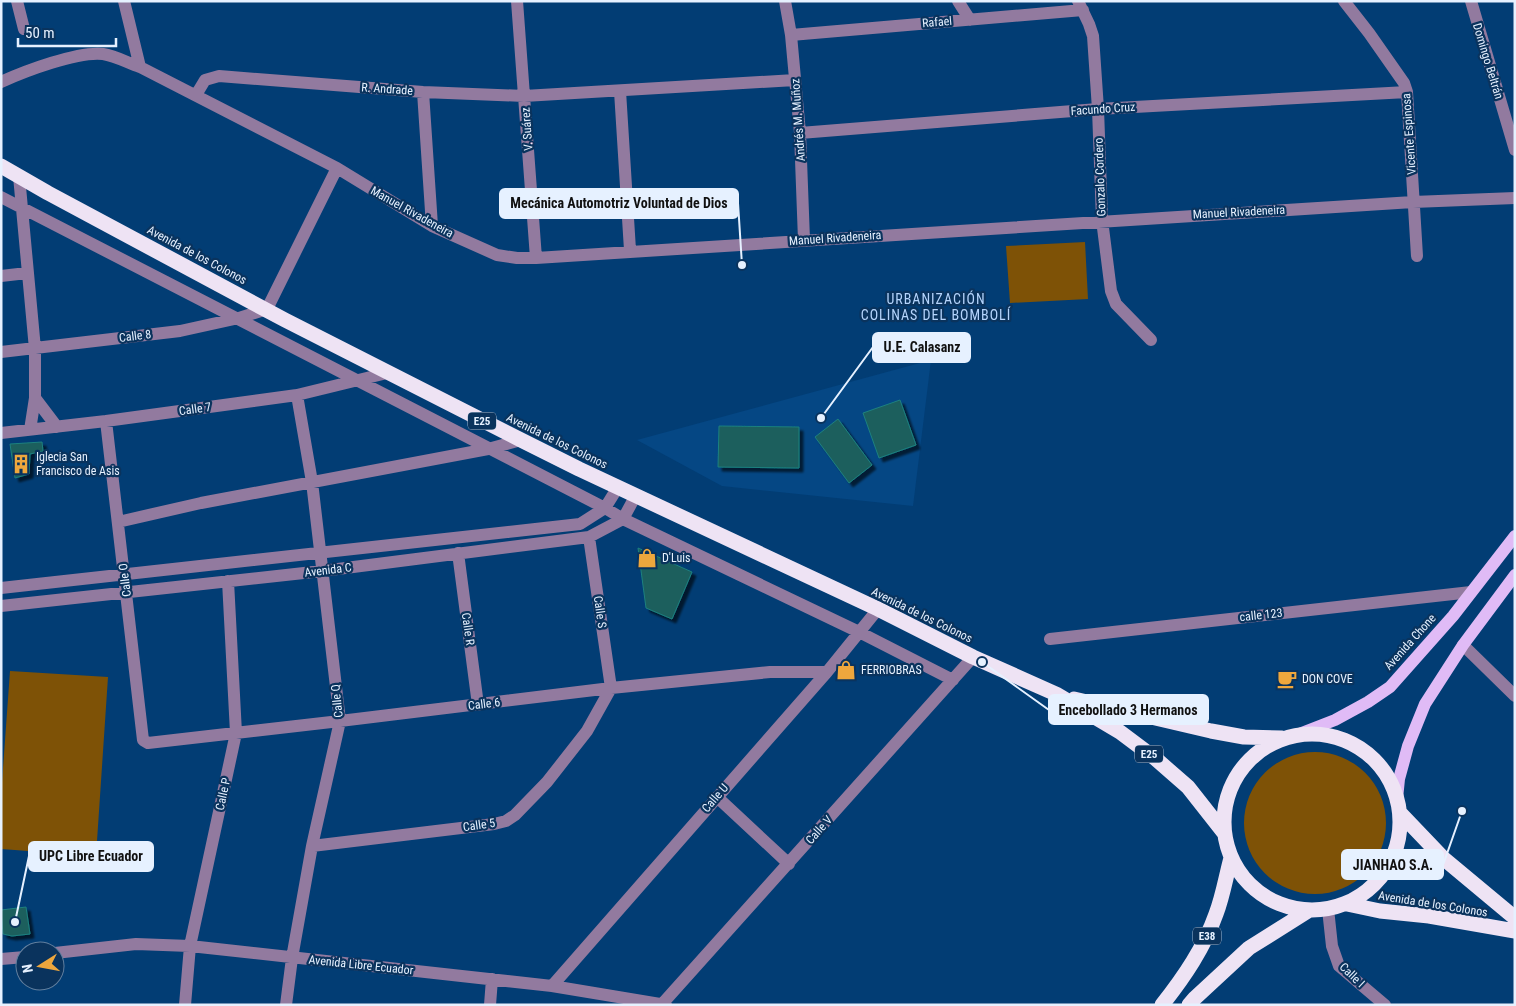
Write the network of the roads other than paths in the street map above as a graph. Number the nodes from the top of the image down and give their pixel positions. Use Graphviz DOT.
graph roads {
  1 [pos="18,1"];
  2 [pos="124,1"];
  3 [pos="516,1"];
  4 [pos="785,1"];
  5 [pos="958,1"];
  6 [pos="1344,1"];
  7 [pos="1470,1"];
  8 [pos="1080,6"];
  9 [pos="970,20"];
  10 [pos="24,29"];
  11 [pos="791,35"];
  12 [pos="140,67"];
  13 [pos="794,80"];
  14 [pos="1,82"];
  15 [pos="620,91"];
  16 [pos="424,92"];
  17 [pos="1407,92"];
  18 [pos="196,95"];
  19 [pos="524,96"];
  20 [pos="1098,109"];
  21 [pos="800,133"];
  22 [pos="1515,150"];
  23 [pos="1,166"];
  24 [pos="337,168"];
  25 [pos="19,176"];
  26 [pos="1,197"];
  27 [pos="1515,198"];
  28 [pos="1413,202"];
  29 [pos="21,208"];
  30 [pos="1102,220"];
  31 [pos="432,226"];
  32 [pos="804,240"];
  33 [pos="630,250"];
  34 [pos="1417,256"];
  35 [pos="536,258"];
  36 [pos="27,273"];
  37 [pos="1,276"];
  38 [pos="267,309"];
  39 [pos="239,318"];
  40 [pos="1151,340"];
  41 [pos="35,349"];
  42 [pos="1,352"];
  43 [pos="386,373"];
  44 [pos="354,380"];
  45 [pos="297,395"];
  46 [pos="35,398"];
  47 [pos="106,421"];
  48 [pos="57,427"];
  49 [pos="30,430"];
  50 [pos="1,433"];
  51 [pos="521,440"];
  52 [pos="488,449"];
  53 [pos="312,482"];
  54 [pos="618,487"];
  55 [pos="636,495"];
  56 [pos="605,508"];
  57 [pos="623,519"];
  58 [pos="118,522"];
  59 [pos="1515,536"];
  60 [pos="590,537"];
  61 [pos="320,552"];
  62 [pos="458,553"];
  63 [pos="322,571"];
  64 [pos="124,574"];
  65 [pos="1515,575"];
  66 [pos="228,581"];
  67 [pos="1,588"];
  68 [pos="126,592"];
  69 [pos="1471,592"];
  70 [pos="1,606"];
  71 [pos="878,609"];
  72 [pos="859,632"];
  73 [pos="1050,639"];
  74 [pos="1463,645"];
  75 [pos="973,657"];
  76 [pos="827,672"];
  77 [pos="953,680"];
  78 [pos="611,688"];
  79 [pos="1056,694"];
  80 [pos="1515,696"];
  81 [pos="478,705"];
  82 [pos="340,722"];
  83 [pos="236,733"];
  84 [pos="1299,734"];
  85 [pos="1284,738"];
  86 [pos="143,740"];
  87 [pos="717,797"];
  88 [pos="1399,806"];
  89 [pos="1225,834"];
  90 [pos="312,846"];
  91 [pos="1231,858"];
  92 [pos="789,864"];
  93 [pos="1347,904"];
  94 [pos="1328,909"];
  95 [pos="1308,911"];
  96 [pos="1515,918"];
  97 [pos="1515,931"];
  98 [pos="190,946"];
  99 [pos="65,952"];
  100 [pos="15,958"];
  101 [pos="292,958"];
  102 [pos="1,960"];
  103 [pos="492,979"];
  104 [pos="552,986"];
  105 [pos="665,1004"];
  106 [pos="185,1005"];
  107 [pos="286,1005"];
  108 [pos="490,1005"];
  109 [pos="1162,1005"];
  110 [pos="1190,1005"];
  111 [pos="1385,1005"];
  1 -- 10 [label="street"];
  2 -- 12 [label="street"];
  3 -- 19 [label="street, V. Suárez"];
  4 -- 11 [label="street, Andrés M. Muñoz"];
  5 -- 9 [label="street"];
  6 -- 17 [label="street, Vicente Espinosa"];
  7 -- 22 [label="street, Domingo Beltrán"];
  8 -- 9 [label="street, Rafael"];
  8 -- 20 [label="street, Gonzalo Cordero"];
  9 -- 11 [label="street, Rafael"];
  11 -- 13 [label="street, Andrés M. Muñoz"];
  12 -- 14 [label="street"];
  12 -- 18 [label="street"];
  13 -- 15 [label="street, R. Andrade"];
  13 -- 21 [label="street, Andrés M. Muñoz"];
  15 -- 19 [label="street, R. Andrade"];
  15 -- 33 [label="street"];
  16 -- 18 [label="street, R. Andrade"];
  16 -- 19 [label="street, R. Andrade"];
  16 -- 31 [label="street"];
  17 -- 20 [label="street, Facundo Cruz"];
  17 -- 28 [label="street, Vicente Espinosa"];
  18 -- 24 [label="street, Manuel Rivadeneira"];
  19 -- 35 [label="street, V. Suárez"];
  20 -- 21 [label="street, Facundo Cruz"];
  20 -- 30 [label="street, Gonzalo Cordero"];
  21 -- 32 [label="street, Andrés M. Muñoz"];
  23 -- 25 [label="highway, Avenida de los Colonos / E25"];
  24 -- 31 [label="street, Manuel Rivadeneira"];
  24 -- 38 [label="street"];
  25 -- 29 [label="street"];
  25 -- 38 [label="highway, Avenida de los Colonos / E25"];
  26 -- 29 [label="street"];
  27 -- 28 [label="street, Manuel Rivadeneira"];
  28 -- 30 [label="street, Manuel Rivadeneira"];
  28 -- 34 [label="street, Vicente Espinosa"];
  29 -- 36 [label="street"];
  29 -- 39 [label="street"];
  30 -- 32 [label="street, Manuel Rivadeneira"];
  30 -- 40 [label="street, Gonzalo Cordero"];
  31 -- 35 [label="street, Manuel Rivadeneira"];
  32 -- 33 [label="street, Manuel Rivadeneira"];
  33 -- 35 [label="street, Manuel Rivadeneira"];
  36 -- 37 [label="street"];
  36 -- 41 [label="street"];
  38 -- 39 [label="street, Calle 8"];
  38 -- 43 [label="highway, Avenida de los Colonos / E25"];
  39 -- 41 [label="street, Calle 8"];
  39 -- 44 [label="street"];
  41 -- 42 [label="street, Calle 8"];
  41 -- 46 [label="street"];
  43 -- 44 [label="street, Calle 7"];
  43 -- 51 [label="highway, Avenida de los Colonos / E25"];
  44 -- 45 [label="street, Calle 7"];
  44 -- 52 [label="street"];
  45 -- 47 [label="street, Calle 7"];
  45 -- 53 [label="street, Calle Q"];
  46 -- 48 [label="street"];
  46 -- 49 [label="street"];
  47 -- 48 [label="street, Calle 7"];
  47 -- 58 [label="street, Calle O"];
  48 -- 49 [label="street, Calle 7"];
  49 -- 50 [label="street, Calle 7"];
  51 -- 52 [label="street"];
  51 -- 54 [label="highway, Avenida de los Colonos / E25"];
  52 -- 53 [label="street"];
  52 -- 56 [label="street"];
  53 -- 58 [label="street"];
  53 -- 61 [label="street, Calle Q"];
  54 -- 55 [label="highway, Avenida de los Colonos / E25"];
  54 -- 56 [label="street, Avenida C"];
  55 -- 57 [label="street"];
  55 -- 71 [label="highway, Avenida de los Colonos / E25"];
  56 -- 57 [label="street"];
  56 -- 61 [label="street, Avenida C"];
  57 -- 60 [label="street, Avenida C"];
  57 -- 72 [label="street"];
  58 -- 64 [label="street, Calle O"];
  59 -- 69 [label="main road, Avenida Chone"];
  60 -- 62 [label="street, Avenida C"];
  60 -- 78 [label="street, Calle S"];
  61 -- 63 [label="street, Calle Q"];
  61 -- 64 [label="street, Avenida C"];
  62 -- 63 [label="street, Avenida C"];
  62 -- 81 [label="street, Calle R"];
  63 -- 66 [label="street, Avenida C"];
  63 -- 82 [label="street, Calle Q"];
  64 -- 67 [label="street, Avenida C"];
  64 -- 68 [label="street, Calle O"];
  65 -- 74 [label="main road"];
  66 -- 68 [label="street, Avenida C"];
  66 -- 83 [label="street, Calle P"];
  68 -- 70 [label="street, Avenida C"];
  68 -- 86 [label="street, Calle O"];
  69 -- 73 [label="street, calle 123"];
  69 -- 84 [label="main road, Avenida Chone"];
  71 -- 72 [label="street, Calle U"];
  71 -- 75 [label="highway, Avenida de los Colonos / E25"];
  72 -- 76 [label="street, Calle U"];
  72 -- 77 [label="street"];
  74 -- 80 [label="street"];
  74 -- 88 [label="main road"];
  75 -- 77 [label="street, Calle V"];
  75 -- 79 [label="highway, Avenida de los Colonos / E25"];
  76 -- 78 [label="street, Calle 6"];
  76 -- 87 [label="street, Calle U"];
  77 -- 92 [label="street, Calle V"];
  78 -- 81 [label="street, Calle 6"];
  78 -- 90 [label="street, Calle 5"];
  79 -- 85 [label="highway, Avenida de los Colonos / E25"];
  79 -- 89 [label="highway, Avenida de los Colonos / E25"];
  81 -- 82 [label="street, Calle 6"];
  82 -- 83 [label="street, Calle 6"];
  82 -- 90 [label="street, Calle Q"];
  83 -- 86 [label="street, Calle 6"];
  83 -- 98 [label="street, Calle P"];
  84 -- 85 [label="highway, E25"];
  84 -- 88 [label="highway, E25"];
  85 -- 89 [label="highway, E25"];
  87 -- 92 [label="street"];
  87 -- 104 [label="street, Calle U"];
  88 -- 93 [label="highway, E25"];
  88 -- 96 [label="highway, Avenida de los Colonos / E25"];
  89 -- 91 [label="highway, E25"];
  90 -- 101 [label="street, Calle Q"];
  91 -- 95 [label="highway, E25"];
  91 -- 109 [label="highway, E38"];
  92 -- 105 [label="street, Calle V"];
  93 -- 94 [label="highway, E25"];
  93 -- 97 [label="highway, Avenida de los Colonos / E25"];
  94 -- 95 [label="highway, E25"];
  94 -- 111 [label="street, Calle I"];
  95 -- 110 [label="highway"];
  98 -- 99 [label="street, Avenida Libre Ecuador"];
  98 -- 101 [label="street, Avenida Libre Ecuador"];
  98 -- 106 [label="street, Calle P"];
  100 -- 102 [label="street"];
  101 -- 103 [label="street, Avenida Libre Ecuador"];
  101 -- 107 [label="street, Calle Q"];
  103 -- 104 [label="street, Avenida Libre Ecuador"];
  103 -- 108 [label="street"];
  104 -- 105 [label="street, Avenida Libre Ecuador"];
}
